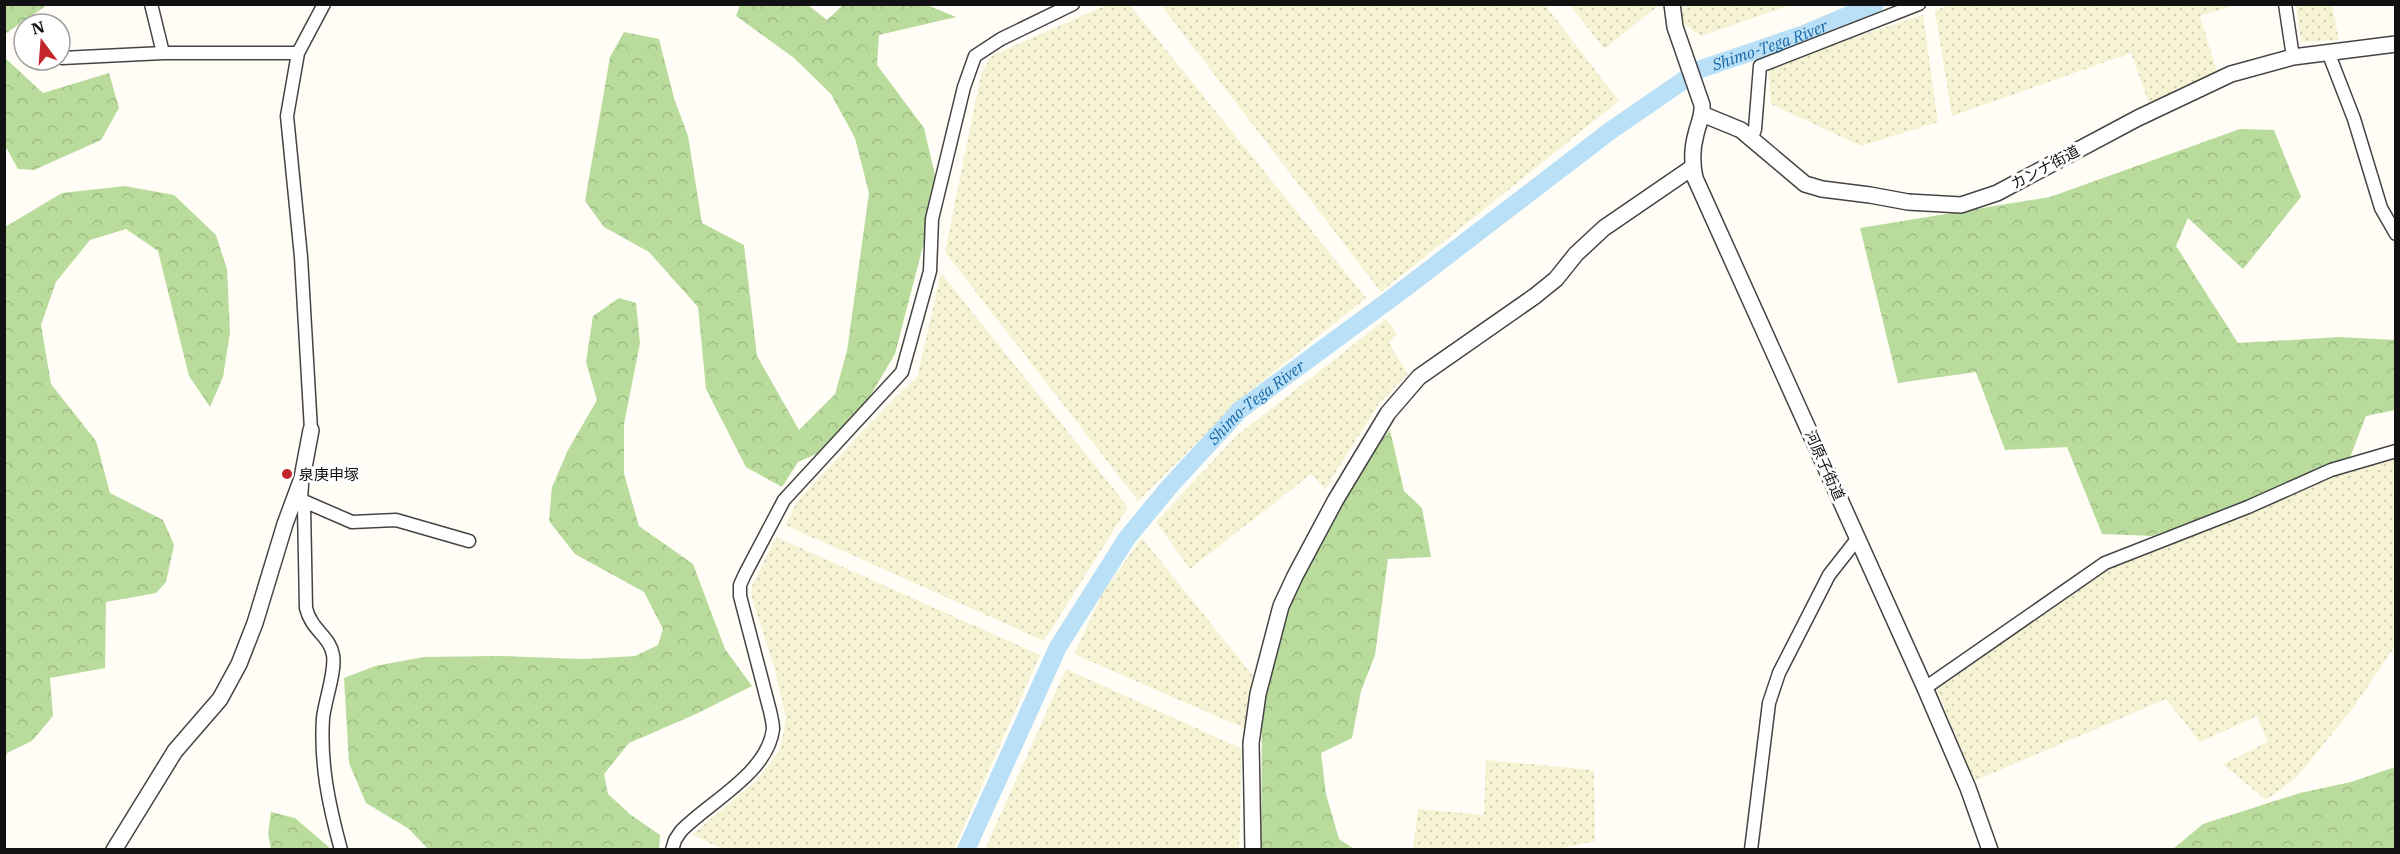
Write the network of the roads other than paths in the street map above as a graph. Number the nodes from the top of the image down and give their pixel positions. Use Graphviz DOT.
graph roads {
  1 [pos="152,4"];
  2 [pos="324,4"];
  3 [pos="1073,4"];
  4 [pos="1672,4"];
  5 [pos="1919,4"];
  6 [pos="2285,4"];
  7 [pos="2396,44"];
  8 [pos="2328,52"];
  9 [pos="163,53"];
  10 [pos="298,53"];
  11 [pos="2294,57"];
  12 [pos="72,58"];
  13 [pos="1702,114"];
  14 [pos="1752,138"];
  15 [pos="1693,167"];
  16 [pos="2396,234"];
  17 [pos="311,430"];
  18 [pos="2396,451"];
  19 [pos="298,499"];
  20 [pos="1858,538"];
  21 [pos="469,541"];
  22 [pos="1925,688"];
  23 [pos="114,849"];
  24 [pos="341,849"];
  25 [pos="672,849"];
  26 [pos="1253,849"];
  27 [pos="1751,849"];
  28 [pos="1990,849"];
  1 -- 9 [label="street"];
  2 -- 10 [label="street"];
  3 -- 25 [label="street"];
  4 -- 13 [label="street, 河原子街道"];
  5 -- 14 [label="street"];
  6 -- 11 [label="street"];
  7 -- 8 [label="street, カンナ街道"];
  8 -- 11 [label="street, カンナ街道"];
  8 -- 16 [label="street"];
  9 -- 10 [label="street"];
  9 -- 12 [label="street"];
  10 -- 17 [label="street"];
  11 -- 14 [label="street, カンナ街道"];
  13 -- 14 [label="street, カンナ街道"];
  13 -- 15 [label="street, 河原子街道"];
  15 -- 20 [label="street, 河原子街道"];
  15 -- 26 [label="street"];
  17 -- 19 [label="street"];
  18 -- 22 [label="street"];
  19 -- 21 [label="street"];
  19 -- 23 [label="street"];
  19 -- 24 [label="street"];
  20 -- 22 [label="street, 河原子街道"];
  20 -- 27 [label="street"];
  22 -- 28 [label="street, 河原子街道"];
}
